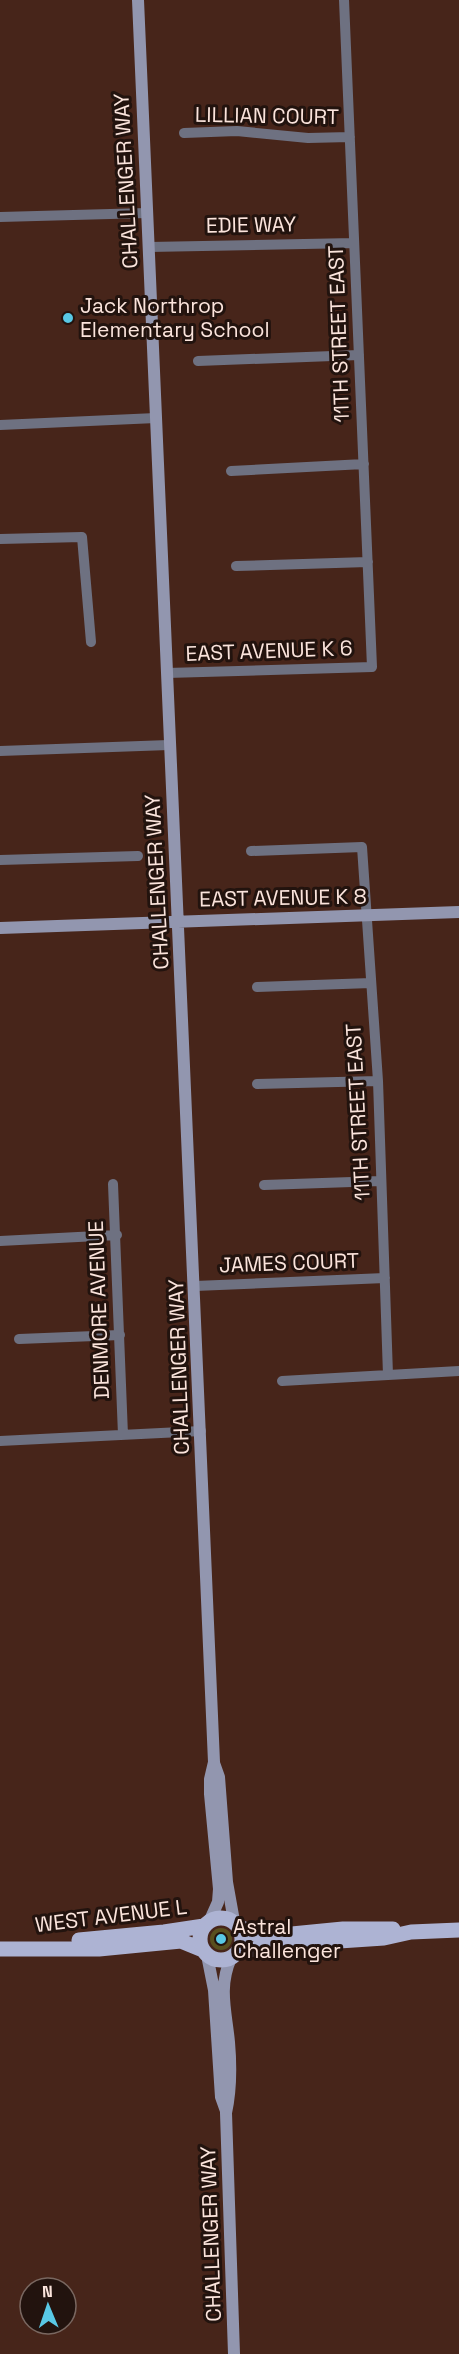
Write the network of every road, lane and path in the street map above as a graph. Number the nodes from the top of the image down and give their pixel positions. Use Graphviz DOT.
graph roads {
  1 [pos="138,0"];
  2 [pos="344,0"];
  3 [pos="184,133"];
  4 [pos="350,137"];
  5 [pos="147,213"];
  6 [pos="0,217"];
  7 [pos="354,243"];
  8 [pos="149,247"];
  9 [pos="359,355"];
  10 [pos="198,362"];
  11 [pos="156,418"];
  12 [pos="0,425"];
  13 [pos="364,464"];
  14 [pos="231,471"];
  15 [pos="0,539"];
  16 [pos="368,562"];
  17 [pos="236,566"];
  18 [pos="91,642"];
  19 [pos="372,667"];
  20 [pos="167,673"];
  21 [pos="170,745"];
  22 [pos="0,751"];
  23 [pos="251,851"];
  24 [pos="138,856"];
  25 [pos="0,860"];
  26 [pos="459,912"];
  27 [pos="367,916"];
  28 [pos="179,920"];
  29 [pos="0,928"];
  30 [pos="370,983"];
  31 [pos="257,987"];
  32 [pos="378,1081"];
  33 [pos="257,1084"];
  34 [pos="381,1181"];
  35 [pos="113,1184"];
  36 [pos="264,1185"];
  37 [pos="117,1235"];
  38 [pos="0,1241"];
  39 [pos="385,1278"];
  40 [pos="195,1286"];
  41 [pos="120,1335"];
  42 [pos="19,1339"];
  43 [pos="459,1371"];
  44 [pos="388,1375"];
  45 [pos="282,1381"];
  46 [pos="201,1431"];
  47 [pos="123,1435"];
  48 [pos="0,1441"];
  49 [pos="214,1762"];
  50 [pos="207,1923"];
  51 [pos="237,1924"];
  52 [pos="459,1930"];
  53 [pos="411,1932"];
  54 [pos="23,1948"];
  55 [pos="0,1949"];
  56 [pos="205,1952"];
  57 [pos="235,1955"];
  58 [pos="226,2113"];
  59 [pos="234,2354"];
  1 -- 5 [label="main road, CHALLENGER WAY"];
  2 -- 4 [label="street, 11TH STREET EAST"];
  3 -- 4 [label="street, LILLIAN COURT"];
  4 -- 7 [label="street, 11TH STREET EAST"];
  5 -- 6 [label="street"];
  5 -- 8 [label="main road, CHALLENGER WAY"];
  7 -- 8 [label="street, EDIE WAY"];
  7 -- 9 [label="street, 11TH STREET EAST"];
  8 -- 11 [label="main road, CHALLENGER WAY"];
  9 -- 10 [label="street"];
  9 -- 13 [label="street, 11TH STREET EAST"];
  11 -- 12 [label="street"];
  11 -- 20 [label="main road, CHALLENGER WAY"];
  13 -- 14 [label="street"];
  13 -- 16 [label="street, 11TH STREET EAST"];
  15 -- 18 [label="street"];
  16 -- 17 [label="street"];
  16 -- 19 [label="street, 11TH STREET EAST"];
  19 -- 20 [label="street, EAST AVENUE K 6"];
  20 -- 21 [label="main road, CHALLENGER WAY"];
  21 -- 22 [label="street"];
  21 -- 28 [label="main road, CHALLENGER WAY"];
  23 -- 27 [label="street, 11TH STREET EAST"];
  24 -- 25 [label="street"];
  26 -- 27 [label="main road, EAST AVENUE K 8"];
  27 -- 28 [label="main road, EAST AVENUE K 8"];
  27 -- 30 [label="street, 11TH STREET EAST"];
  28 -- 29 [label="main road, EAST AVENUE K 8"];
  28 -- 40 [label="main road, CHALLENGER WAY"];
  30 -- 31 [label="street"];
  30 -- 32 [label="street, 11TH STREET EAST"];
  32 -- 33 [label="street"];
  32 -- 34 [label="street, 11TH STREET EAST"];
  34 -- 36 [label="street"];
  34 -- 39 [label="street, 11TH STREET EAST"];
  35 -- 37 [label="street, DENMORE AVENUE"];
  37 -- 38 [label="street"];
  37 -- 41 [label="street, DENMORE AVENUE"];
  39 -- 40 [label="street, JAMES COURT"];
  39 -- 44 [label="street, 11TH STREET EAST"];
  40 -- 46 [label="main road, CHALLENGER WAY"];
  41 -- 42 [label="street"];
  41 -- 47 [label="street, DENMORE AVENUE"];
  43 -- 44 [label="street"];
  44 -- 45 [label="street"];
  46 -- 47 [label="street"];
  46 -- 49 [label="main road, CHALLENGER WAY"];
  47 -- 48 [label="street"];
  49 -- 50 [label="main road, CHALLENGER WAY"];
  49 -- 51 [label="main road, CHALLENGER WAY"];
  50 -- 51 [label="main road"];
  50 -- 54 [label="main road, WEST AVENUE L"];
  50 -- 56 [label="main road"];
  51 -- 53 [label="main road"];
  51 -- 57 [label="main road"];
  52 -- 53 [label="main road"];
  53 -- 57 [label="main road"];
  54 -- 55 [label="main road, WEST AVENUE L"];
  54 -- 56 [label="main road, WEST AVENUE L"];
  56 -- 57 [label="main road"];
  56 -- 58 [label="main road, CHALLENGER WAY"];
  57 -- 58 [label="main road, CHALLENGER WAY"];
  58 -- 59 [label="main road, CHALLENGER WAY"];
}
